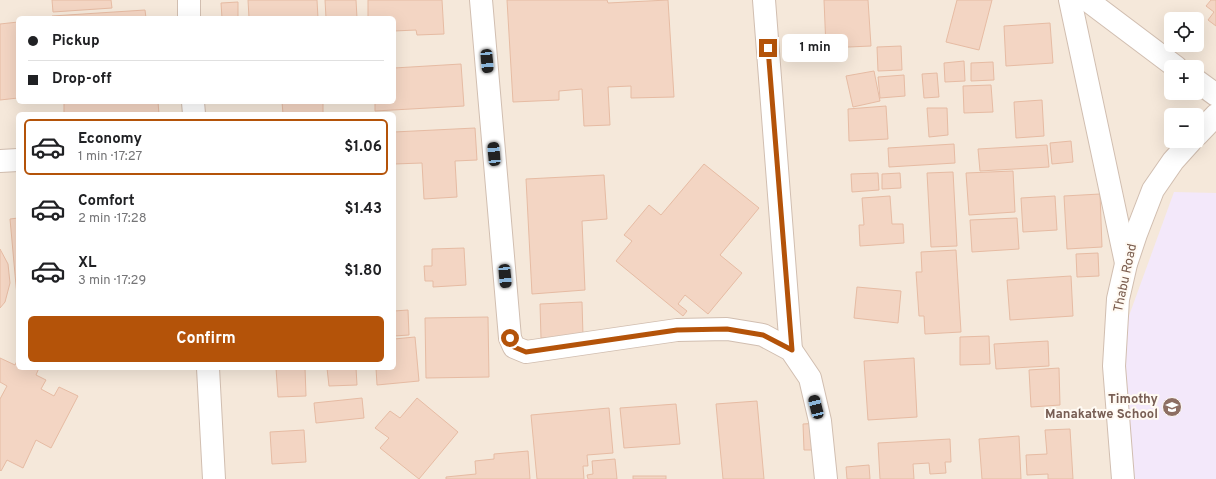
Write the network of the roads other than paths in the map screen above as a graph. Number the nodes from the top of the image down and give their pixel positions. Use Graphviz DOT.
graph roads {
  1 [pos="189,0"];
  2 [pos="481,0"];
  3 [pos="764,0"];
  4 [pos="1070,0"];
  5 [pos="1087,0"];
  6 [pos="189,16"];
  7 [pos="1167,60"];
  8 [pos="1204,86"];
  9 [pos="1216,94"];
  10 [pos="1216,115"];
  11 [pos="1204,128"];
  12 [pos="1185,148"];
  13 [pos="16,160"];
  14 [pos="0,161"];
  15 [pos="1126,264"];
  16 [pos="792,350"];
  17 [pos="208,370"];
  18 [pos="214,479"];
  19 [pos="826,479"];
  20 [pos="1123,479"];
  1 -- 6 [label="street"];
  2 -- 16 [label="street"];
  3 -- 16 [label="street"];
  4 -- 15 [label="street"];
  5 -- 7 [label="street"];
  8 -- 9 [label="street"];
  10 -- 11 [label="street"];
  12 -- 15 [label="street, Thabu Road"];
  13 -- 14 [label="street"];
  15 -- 20 [label="street, Thabu Road"];
  16 -- 19 [label="street"];
  17 -- 18 [label="street"];
}
